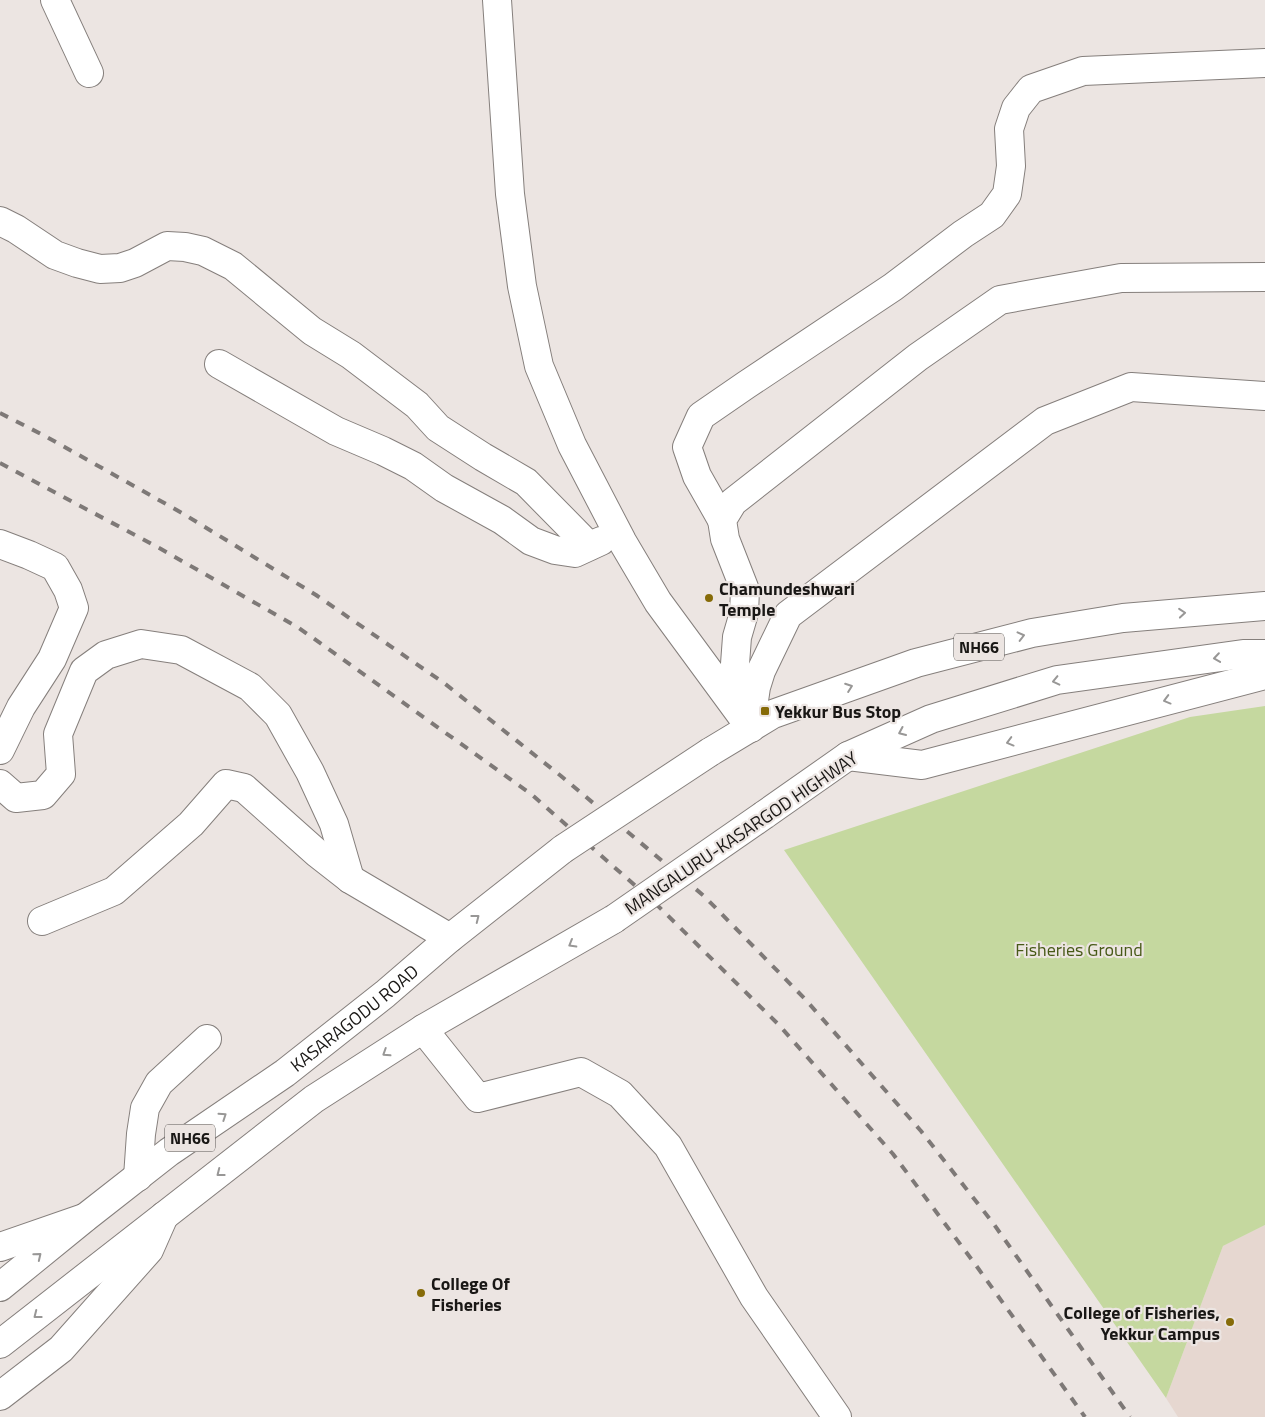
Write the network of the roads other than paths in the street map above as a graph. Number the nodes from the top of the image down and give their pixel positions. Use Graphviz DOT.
graph roads {
  1 [pos="55,0"];
  2 [pos="497,0"];
  3 [pos="1265,63"];
  4 [pos="88,73"];
  5 [pos="0,221"];
  6 [pos="1265,277"];
  7 [pos="219,364"];
  8 [pos="1265,396"];
  9 [pos="722,520"];
  10 [pos="622,541"];
  11 [pos="0,544"];
  12 [pos="589,546"];
  13 [pos="744,602"];
  14 [pos="1265,606"];
  15 [pos="788,615"];
  16 [pos="1265,654"];
  17 [pos="1265,674"];
  18 [pos="750,728"];
  19 [pos="0,750"];
  20 [pos="848,756"];
  21 [pos="0,784"];
  22 [pos="350,878"];
  23 [pos="42,921"];
  24 [pos="450,938"];
  25 [pos="423,1029"];
  26 [pos="207,1039"];
  27 [pos="138,1177"];
  28 [pos="164,1216"];
  29 [pos="86,1217"];
  30 [pos="0,1247"];
  31 [pos="0,1287"];
  32 [pos="0,1344"];
  33 [pos="0,1396"];
  34 [pos="837,1417"];
  1 -- 4 [label="main road"];
  2 -- 10 [label="main road"];
  3 -- 9 [label="main road"];
  5 -- 12 [label="main road"];
  6 -- 9 [label="main road"];
  7 -- 12 [label="main road"];
  8 -- 15 [label="main road"];
  9 -- 13 [label="main road"];
  10 -- 12 [label="main road"];
  10 -- 18 [label="main road"];
  11 -- 19 [label="main road"];
  13 -- 15 [label="main road"];
  13 -- 18 [label="main road"];
  18 -- 14 [label="main road, NH66, one-way"];
  15 -- 18 [label="main road"];
  16 -- 20 [label="main road, MANGALURU-KASARGOD HIGHWAY / NH66, one-way"];
  17 -- 20 [label="main road, one-way"];
  24 -- 18 [label="main road, KASARAGODU ROAD / NH66, one-way, bridge"];
  20 -- 25 [label="main road, MANGALURU-KASARGOD HIGHWAY / NH66, one-way, bridge"];
  21 -- 22 [label="main road"];
  22 -- 23 [label="main road"];
  22 -- 24 [label="main road"];
  27 -- 24 [label="main road, KASARAGODU ROAD / NH66, one-way"];
  25 -- 28 [label="main road, MANGALURU-KASARGOD HIGHWAY / NH66, one-way"];
  25 -- 34 [label="main road"];
  26 -- 27 [label="main road"];
  27 -- 29 [label="main road, KASARAGODU ROAD / NH66"];
  28 -- 32 [label="main road, NH66, one-way"];
  28 -- 33 [label="main road"];
  29 -- 30 [label="main road"];
  31 -- 29 [label="main road, KASARAGODU ROAD / NH66, one-way"];
}
